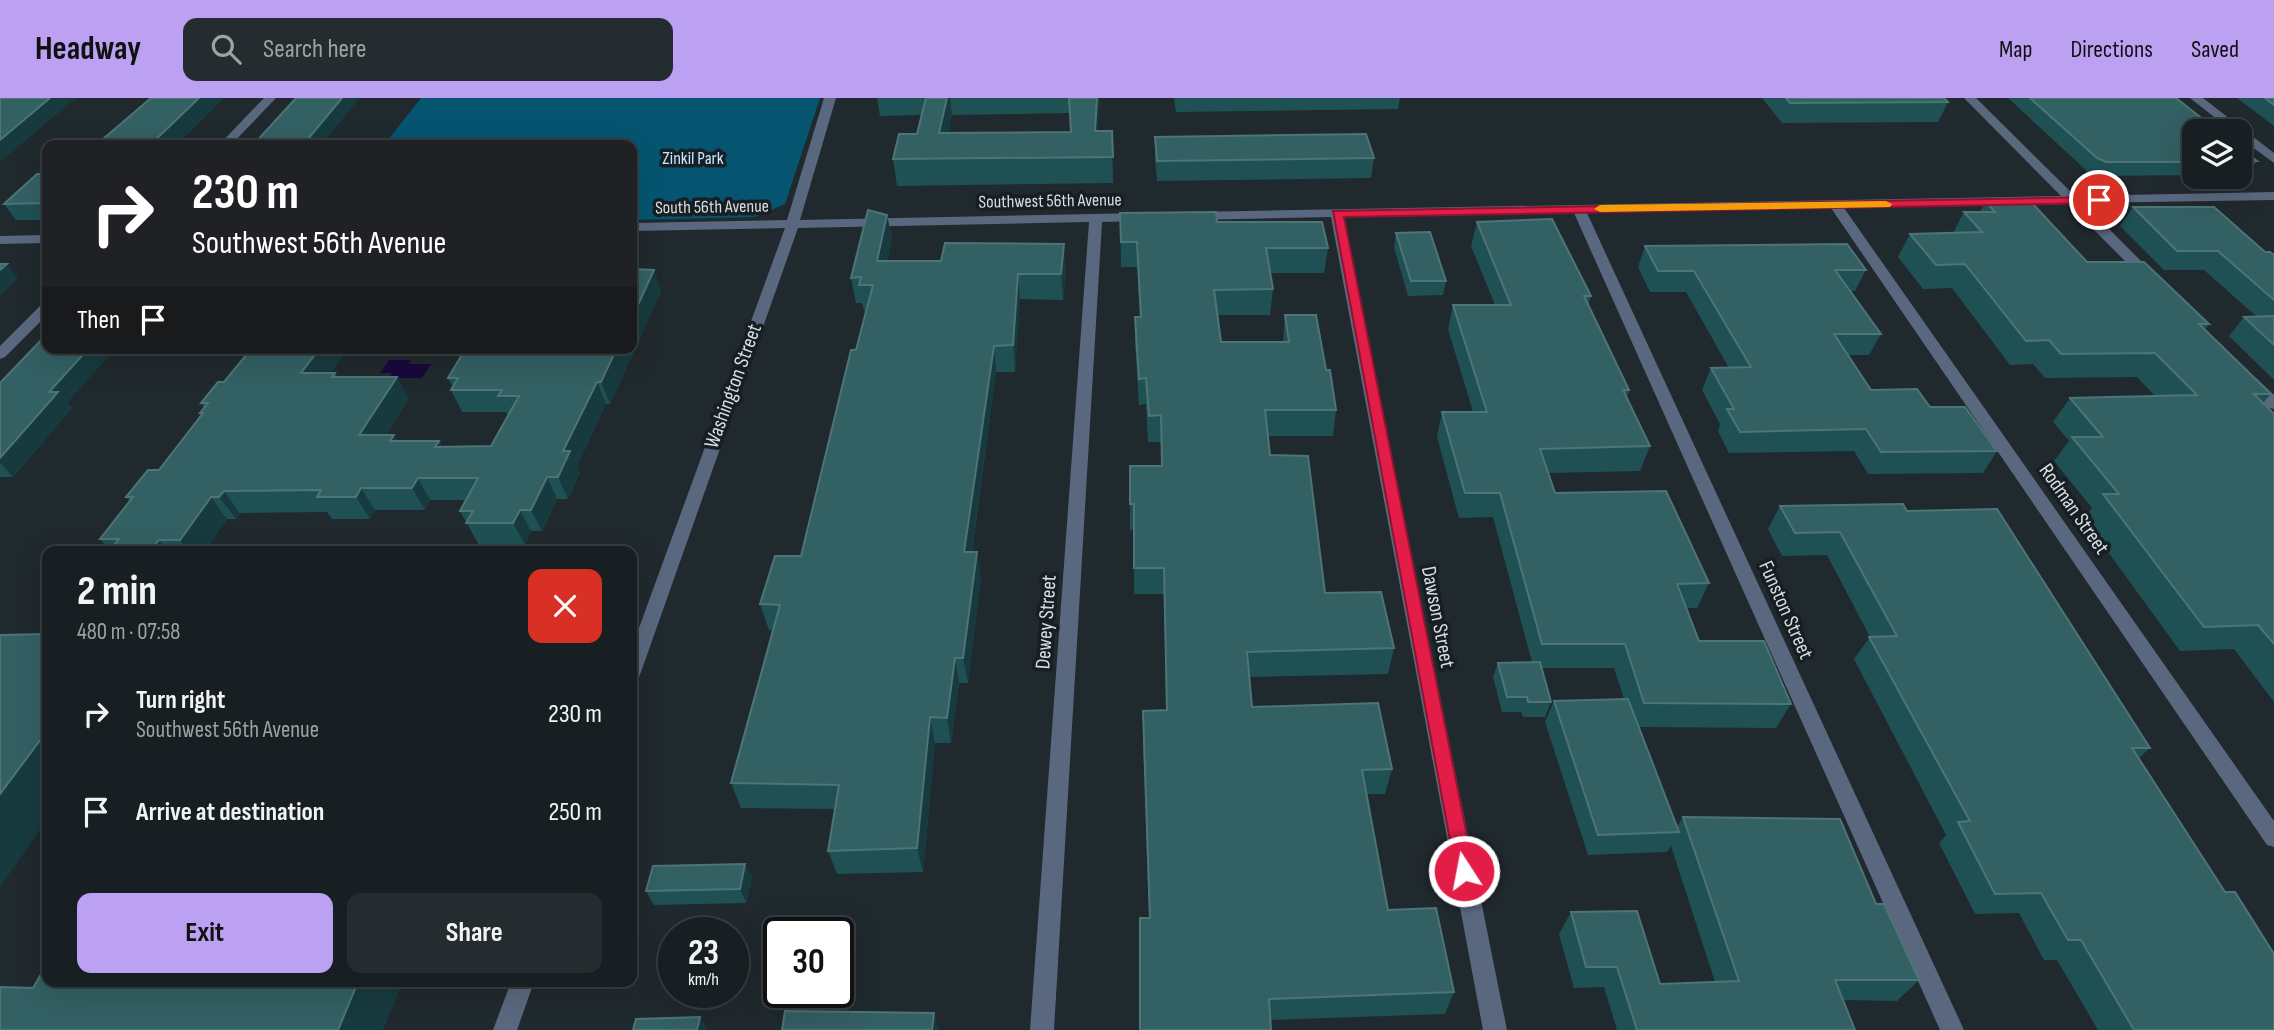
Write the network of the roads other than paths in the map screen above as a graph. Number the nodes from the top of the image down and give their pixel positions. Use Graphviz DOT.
graph roads {
  1 [pos="270,98"];
  2 [pos="830,98"];
  3 [pos="1970,98"];
  4 [pos="2196,98"];
  5 [pos="2223,119"];
  6 [pos="230,140"];
  7 [pos="2252,142"];
  8 [pos="2274,159"];
  9 [pos="2274,196"];
  10 [pos="2073,201"];
  11 [pos="1836,205"];
  12 [pos="1578,209"];
  13 [pos="1337,213"];
  14 [pos="1096,218"];
  15 [pos="793,223"];
  16 [pos="637,227"];
  17 [pos="42,239"];
  18 [pos="0,240"];
  19 [pos="2158,286"];
  20 [pos="42,312"];
  21 [pos="0,354"];
  22 [pos="2245,375"];
  23 [pos="2274,404"];
  24 [pos="637,658"];
  25 [pos="2274,838"];
  26 [pos="520,987"];
  27 [pos="505,1030"];
  28 [pos="1042,1030"];
  29 [pos="1495,1030"];
  30 [pos="1952,1030"];
  1 -- 6 [label="street"];
  2 -- 15 [label="street, Washington Street"];
  3 -- 10 [label="street"];
  4 -- 5 [label="street"];
  7 -- 8 [label="street"];
  9 -- 10 [label="street, Southwest 56th Avenue"];
  10 -- 11 [label="street, Southwest 56th Avenue"];
  10 -- 19 [label="street"];
  11 -- 12 [label="street, Southwest 56th Avenue"];
  11 -- 25 [label="street, Rodman Street"];
  12 -- 13 [label="street, Southwest 56th Avenue"];
  12 -- 30 [label="street, Funston Street"];
  13 -- 14 [label="street, Southwest 56th Avenue"];
  13 -- 29 [label="street, Dawson Street"];
  14 -- 15 [label="street, Southwest 56th Avenue"];
  14 -- 28 [label="street, Dewey Street"];
  15 -- 16 [label="street, South 56th Avenue"];
  15 -- 24 [label="street, Washington Street"];
  17 -- 18 [label="street"];
  20 -- 21 [label="street"];
  22 -- 23 [label="street"];
  26 -- 27 [label="street"];
}
